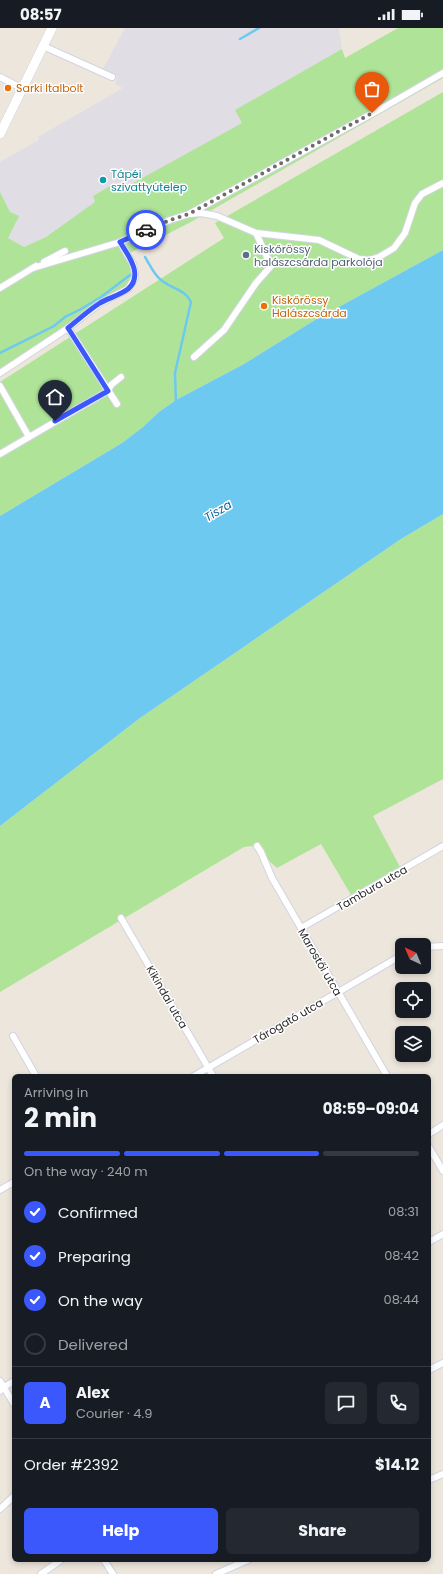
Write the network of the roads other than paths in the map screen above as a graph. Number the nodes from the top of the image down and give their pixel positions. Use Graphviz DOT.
graph roads {
  1 [pos="52,28"];
  2 [pos="43,46"];
  3 [pos="443,73"];
  4 [pos="0,77"];
  5 [pos="112,77"];
  6 [pos="23,88"];
  7 [pos="0,134"];
  8 [pos="443,183"];
  9 [pos="189,214"];
  10 [pos="256,233"];
  11 [pos="120,242"];
  12 [pos="65,251"];
  13 [pos="33,268"];
  14 [pos="0,288"];
  15 [pos="68,328"];
  16 [pos="194,357"];
  17 [pos="0,373"];
  18 [pos="121,377"];
  19 [pos="0,386"];
  20 [pos="108,391"];
  21 [pos="117,404"];
  22 [pos="29,437"];
  23 [pos="0,454"];
  24 [pos="257,846"];
  25 [pos="443,846"];
  26 [pos="121,918"];
  27 [pos="301,928"];
  28 [pos="443,946"];
  29 [pos="431,947"];
  30 [pos="395,959"];
  31 [pos="337,992"];
  32 [pos="13,1036"];
  33 [pos="208,1068"];
  34 [pos="35,1074"];
  35 [pos="198,1074"];
  36 [pos="212,1074"];
  37 [pos="386,1074"];
  38 [pos="443,1124"];
  39 [pos="431,1133"];
  40 [pos="431,1150"];
  41 [pos="443,1171"];
  42 [pos="12,1183"];
  43 [pos="0,1190"];
  44 [pos="443,1234"];
  45 [pos="431,1241"];
  46 [pos="443,1363"];
  47 [pos="431,1369"];
  48 [pos="0,1381"];
  49 [pos="12,1382"];
  50 [pos="2,1389"];
  51 [pos="12,1402"];
  52 [pos="443,1474"];
  53 [pos="431,1479"];
  54 [pos="12,1498"];
  55 [pos="0,1509"];
  56 [pos="58,1562"];
  57 [pos="105,1562"];
  58 [pos="243,1562"];
  59 [pos="41,1574"];
  60 [pos="113,1574"];
  61 [pos="216,1574"];
  1 -- 2 [label="main road"];
  2 -- 5 [label="street"];
  2 -- 6 [label="main road"];
  3 -- 9 [label="street"];
  4 -- 6 [label="street"];
  6 -- 7 [label="main road"];
  8 -- 10 [label="street"];
  9 -- 10 [label="street"];
  9 -- 11 [label="street"];
  10 -- 16 [label="street"];
  11 -- 13 [label="street"];
  11 -- 15 [label="street"];
  12 -- 13 [label="street"];
  13 -- 14 [label="street"];
  15 -- 17 [label="street"];
  15 -- 20 [label="street"];
  18 -- 20 [label="street"];
  19 -- 22 [label="street"];
  20 -- 21 [label="street"];
  20 -- 22 [label="street"];
  22 -- 23 [label="street"];
  24 -- 27 [label="street, Marostői utca"];
  25 -- 27 [label="street, Tambura utca"];
  26 -- 33 [label="street, Kikindai utca"];
  27 -- 31 [label="street, Marostői utca"];
  28 -- 29 [label="street"];
  30 -- 31 [label="street, Tárogató utca"];
  31 -- 33 [label="street, Tárogató utca"];
  31 -- 37 [label="street, Marostői utca"];
  32 -- 34 [label="street"];
  33 -- 35 [label="street, Tárogató utca"];
  33 -- 36 [label="street, Kikindai utca"];
  38 -- 39 [label="street"];
  40 -- 41 [label="street"];
  42 -- 43 [label="street"];
  44 -- 45 [label="street"];
  46 -- 47 [label="street"];
  48 -- 50 [label="street"];
  49 -- 50 [label="street"];
  50 -- 51 [label="street"];
  52 -- 53 [label="street"];
  54 -- 55 [label="street"];
  56 -- 59 [label="street"];
  57 -- 60 [label="street"];
  58 -- 61 [label="street"];
}
